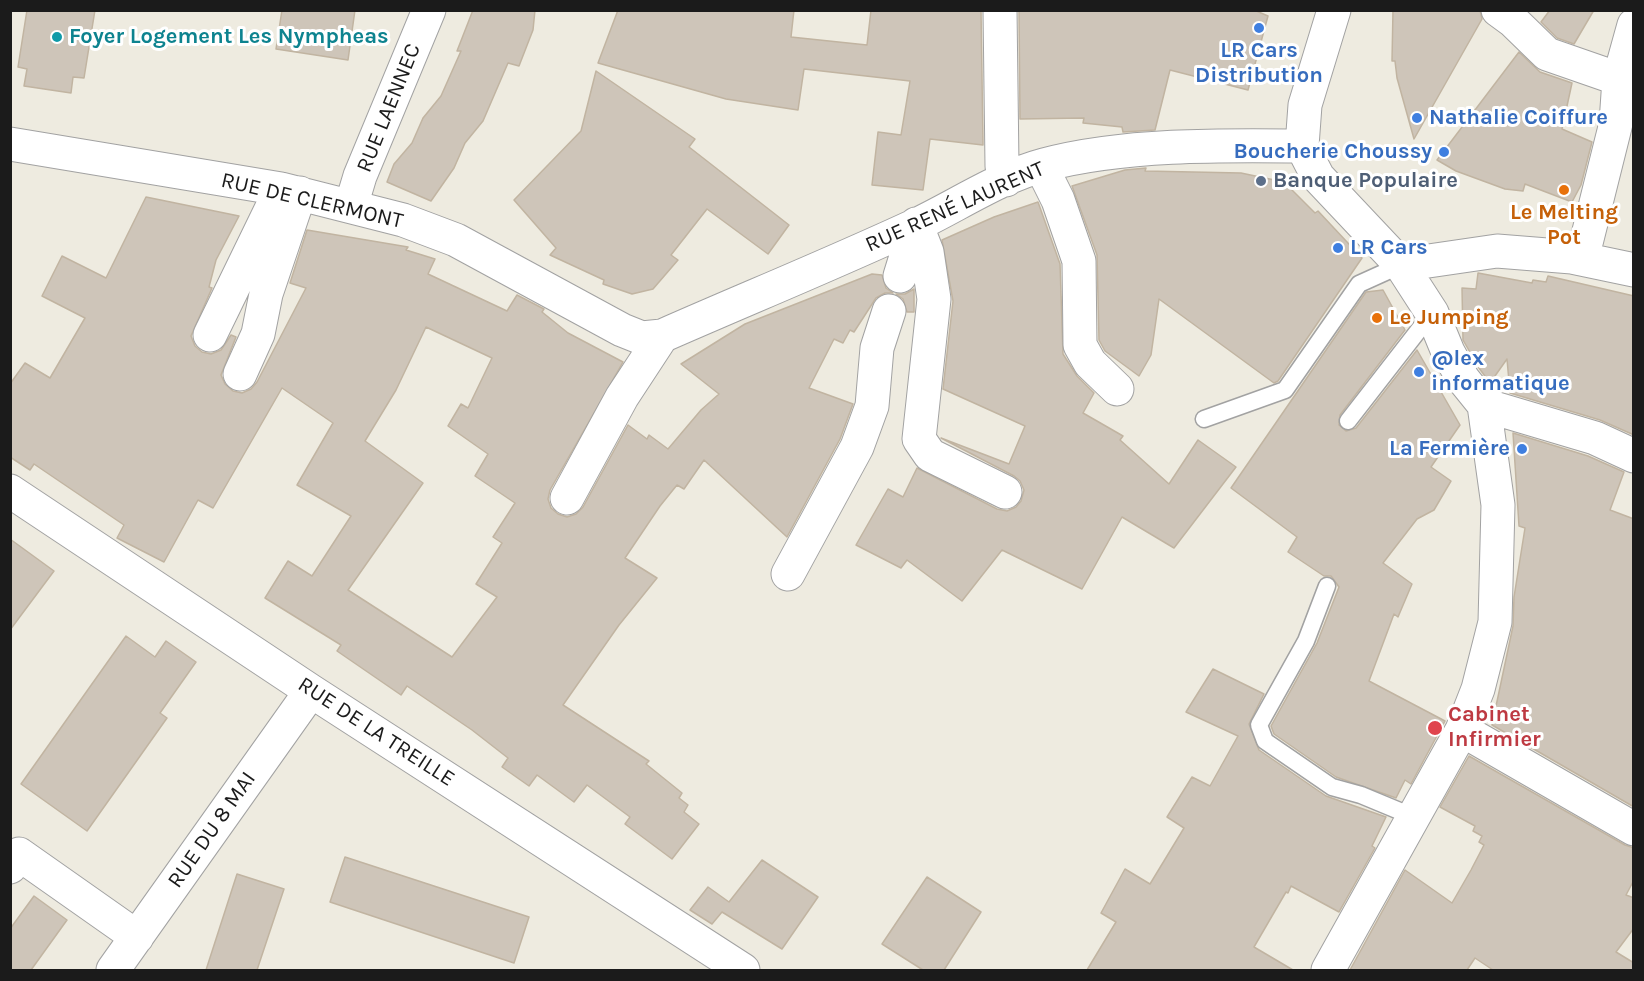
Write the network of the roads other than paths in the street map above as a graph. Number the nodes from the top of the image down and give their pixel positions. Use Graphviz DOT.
graph roads {
  1 [pos="429,10"];
  2 [pos="1000,10"];
  3 [pos="1334,10"];
  4 [pos="1498,10"];
  5 [pos="1634,25"];
  6 [pos="1619,79"];
  7 [pos="10,144"];
  8 [pos="1302,146"];
  9 [pos="1041,166"];
  10 [pos="1006,180"];
  11 [pos="290,191"];
  12 [pos="351,206"];
  13 [pos="916,224"];
  14 [pos="1588,260"];
  15 [pos="1401,265"];
  16 [pos="1634,270"];
  17 [pos="900,276"];
  18 [pos="889,311"];
  19 [pos="1432,313"];
  20 [pos="210,335"];
  21 [pos="662,336"];
  22 [pos="240,374"];
  23 [pos="1117,389"];
  24 [pos="1484,405"];
  25 [pos="1204,419"];
  26 [pos="1348,421"];
  27 [pos="1634,456"];
  28 [pos="10,491"];
  29 [pos="1005,492"];
  30 [pos="567,498"];
  31 [pos="788,574"];
  32 [pos="1327,586"];
  33 [pos="311,691"];
  34 [pos="1462,730"];
  35 [pos="1414,817"];
  36 [pos="1634,829"];
  37 [pos="10,867"];
  38 [pos="137,937"];
  39 [pos="113,970"];
  40 [pos="743,970"];
  41 [pos="1328,970"];
  1 -- 12 [label="street, RUE LAENNEC"];
  2 -- 10 [label="street"];
  3 -- 8 [label="street"];
  4 -- 6 [label="street"];
  5 -- 6 [label="street"];
  6 -- 14 [label="street"];
  7 -- 11 [label="street, RUE DE CLERMONT"];
  8 -- 9 [label="street, RUE RENÉ LAURENT"];
  8 -- 15 [label="street"];
  9 -- 10 [label="street, RUE RENÉ LAURENT"];
  9 -- 23 [label="street"];
  10 -- 13 [label="street, RUE RENÉ LAURENT"];
  11 -- 12 [label="street, RUE DE CLERMONT"];
  11 -- 20 [label="street"];
  11 -- 22 [label="street"];
  12 -- 21 [label="street, RUE DE CLERMONT"];
  13 -- 17 [label="street"];
  13 -- 21 [label="street, RUE RENÉ LAURENT"];
  13 -- 29 [label="street"];
  14 -- 15 [label="street"];
  14 -- 16 [label="street"];
  15 -- 19 [label="street"];
  15 -- 25 [label="lane"];
  18 -- 31 [label="street"];
  19 -- 24 [label="street"];
  19 -- 26 [label="lane"];
  21 -- 30 [label="street"];
  24 -- 27 [label="street"];
  24 -- 34 [label="street"];
  28 -- 33 [label="street, RUE DE LA TREILLE"];
  32 -- 35 [label="lane"];
  33 -- 38 [label="street, RUE DU 8 MAI"];
  33 -- 40 [label="street, RUE DE LA TREILLE"];
  34 -- 35 [label="street"];
  34 -- 36 [label="street"];
  35 -- 41 [label="street"];
  37 -- 38 [label="street"];
  38 -- 39 [label="street, RUE DU 8 MAI"];
}
